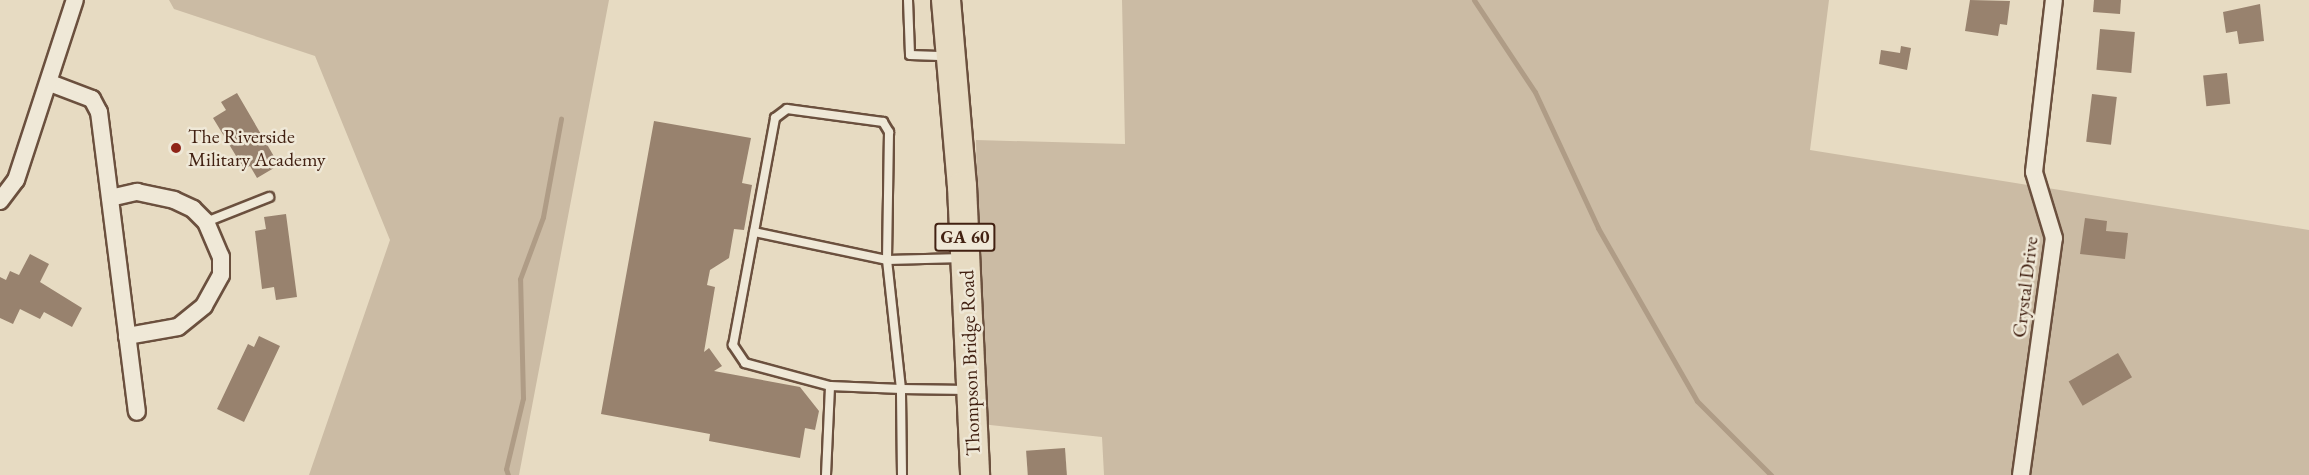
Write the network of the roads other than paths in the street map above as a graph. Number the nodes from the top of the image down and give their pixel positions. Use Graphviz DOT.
graph roads {
  1 [pos="75,0"];
  2 [pos="908,0"];
  3 [pos="946,0"];
  4 [pos="2054,0"];
  5 [pos="950,56"];
  6 [pos="50,83"];
  7 [pos="269,197"];
  8 [pos="110,198"];
  9 [pos="0,201"];
  10 [pos="206,222"];
  11 [pos="754,232"];
  12 [pos="966,258"];
  13 [pos="887,260"];
  14 [pos="127,336"];
  15 [pos="830,386"];
  16 [pos="901,389"];
  17 [pos="972,390"];
  18 [pos="137,412"];
  19 [pos="826,475"];
  20 [pos="902,475"];
  21 [pos="975,475"];
  22 [pos="2021,475"];
  1 -- 6 [label="street"];
  2 -- 5 [label="lane"];
  3 -- 5 [label="highway, Thompson Bridge Road / GA 60"];
  4 -- 22 [label="street, Crystal Drive"];
  5 -- 12 [label="highway, Thompson Bridge Road / GA 60"];
  6 -- 8 [label="street"];
  6 -- 9 [label="street"];
  7 -- 10 [label="lane"];
  8 -- 10 [label="street"];
  8 -- 14 [label="street"];
  10 -- 14 [label="street"];
  11 -- 13 [label="lane"];
  11 -- 13 [label="lane"];
  11 -- 15 [label="lane"];
  12 -- 13 [label="lane"];
  12 -- 17 [label="highway, Thompson Bridge Road / GA 60"];
  13 -- 16 [label="lane"];
  14 -- 18 [label="street"];
  15 -- 16 [label="lane"];
  15 -- 19 [label="lane"];
  16 -- 17 [label="lane"];
  16 -- 20 [label="lane"];
  17 -- 21 [label="highway, Thompson Bridge Road / GA 60"];
}
